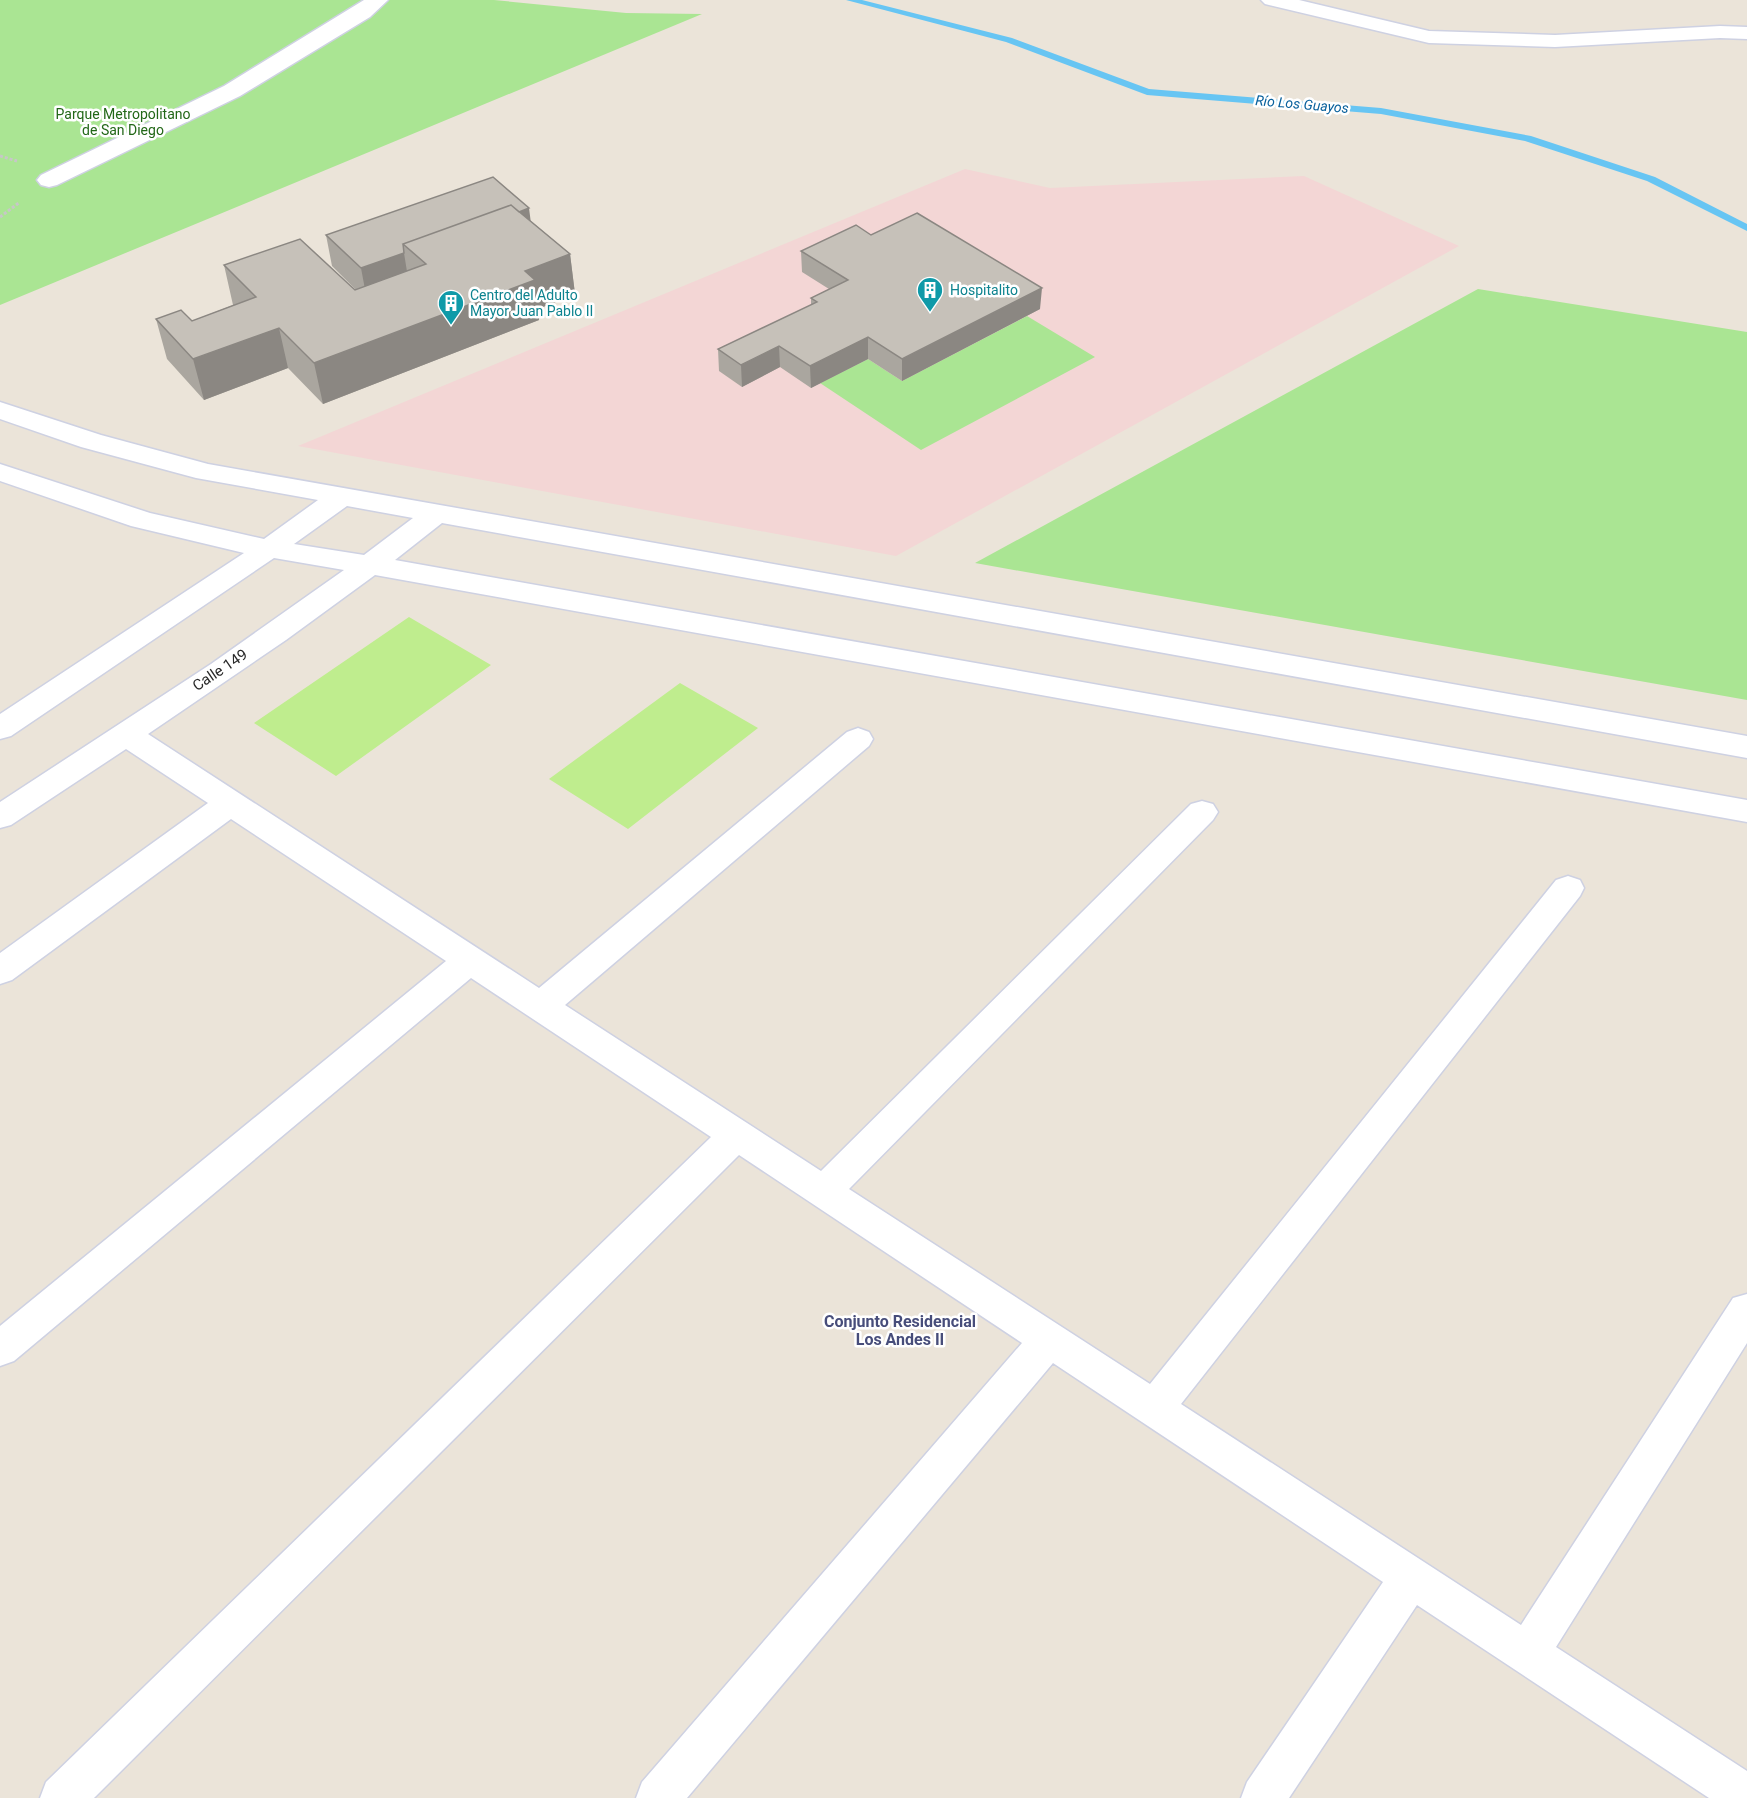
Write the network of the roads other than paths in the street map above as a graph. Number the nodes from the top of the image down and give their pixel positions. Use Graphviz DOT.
graph roads {
  1 [pos="1272,0"];
  2 [pos="369,6"];
  3 [pos="1747,33"];
  4 [pos="49,180"];
  5 [pos="0,410"];
  6 [pos="0,471"];
  7 [pos="342,496"];
  8 [pos="435,514"];
  9 [pos="269,550"];
  10 [pos="372,565"];
  11 [pos="0,729"];
  12 [pos="125,734"];
  13 [pos="858,739"];
  14 [pos="1747,747"];
  15 [pos="230,804"];
  16 [pos="1747,811"];
  17 [pos="1202,813"];
  18 [pos="0,818"];
  19 [pos="1568,888"];
  20 [pos="469,961"];
  21 [pos="0,971"];
  22 [pos="540,1006"];
  23 [pos="736,1135"];
  24 [pos="823,1192"];
  25 [pos="1747,1310"];
  26 [pos="1049,1340"];
  27 [pos="0,1349"];
  28 [pos="1154,1409"];
  29 [pos="1412,1577"];
  30 [pos="1527,1654"];
  31 [pos="1747,1797"];
  32 [pos="62,1798"];
  33 [pos="658,1798"];
  34 [pos="1263,1798"];
  1 -- 3 [label="street"];
  2 -- 4 [label="street"];
  5 -- 7 [label="street"];
  6 -- 9 [label="street"];
  7 -- 8 [label="street"];
  7 -- 9 [label="street"];
  8 -- 10 [label="street, Calle 149"];
  8 -- 14 [label="street"];
  9 -- 10 [label="street"];
  9 -- 11 [label="street"];
  10 -- 12 [label="street, Calle 149"];
  10 -- 16 [label="street"];
  12 -- 15 [label="street"];
  12 -- 18 [label="street, Calle 149"];
  13 -- 22 [label="street"];
  15 -- 20 [label="street"];
  15 -- 21 [label="street"];
  17 -- 24 [label="street"];
  19 -- 28 [label="street"];
  20 -- 22 [label="street"];
  20 -- 27 [label="street"];
  22 -- 23 [label="street"];
  23 -- 24 [label="street"];
  23 -- 32 [label="street"];
  24 -- 26 [label="street"];
  25 -- 30 [label="street"];
  26 -- 28 [label="street"];
  26 -- 33 [label="street"];
  28 -- 29 [label="street"];
  29 -- 30 [label="street"];
  29 -- 34 [label="street"];
  30 -- 31 [label="street"];
}
